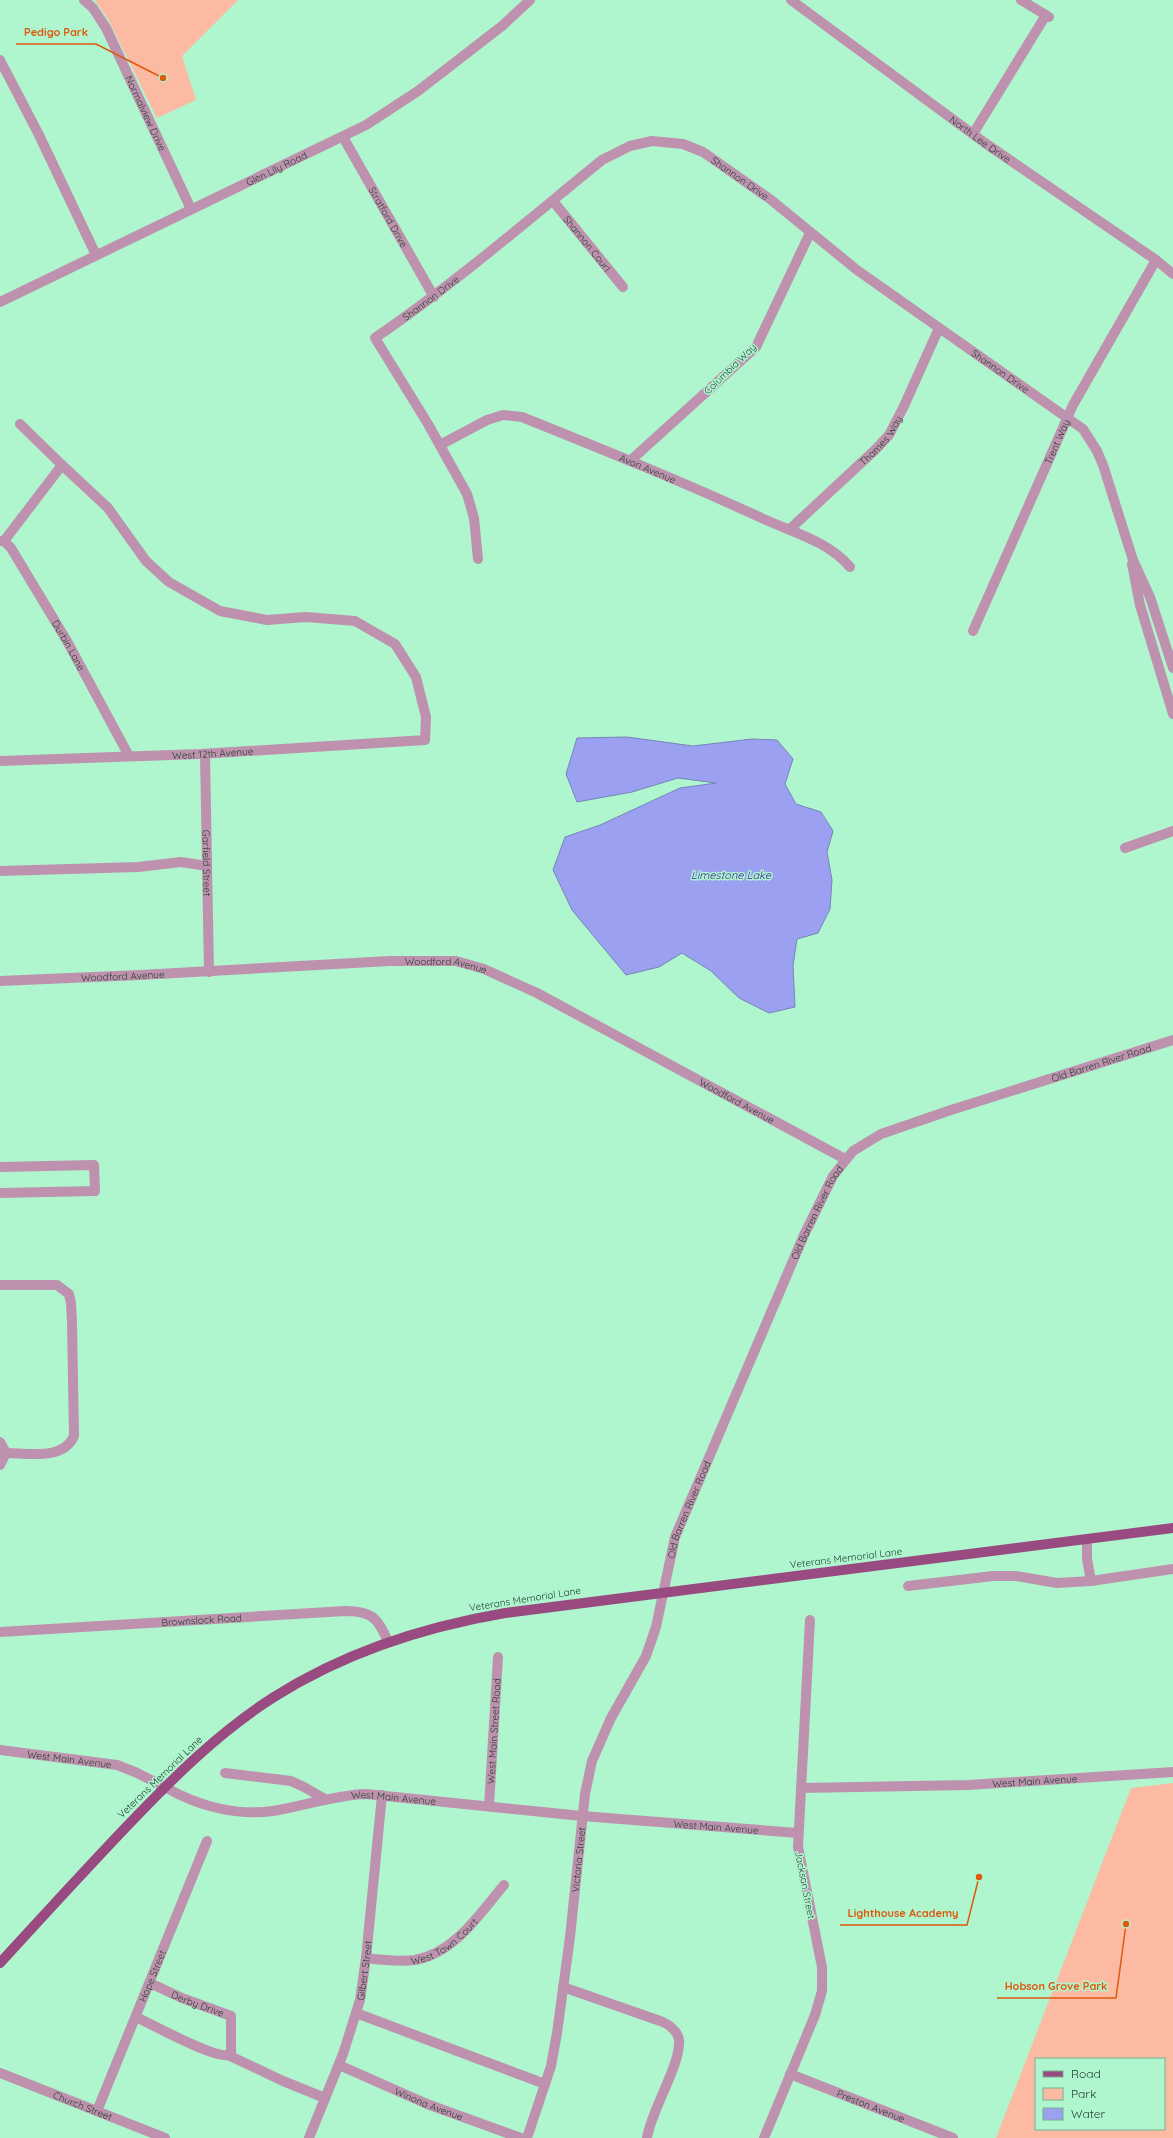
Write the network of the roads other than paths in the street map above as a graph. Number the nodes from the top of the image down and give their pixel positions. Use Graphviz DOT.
graph roads {
  1 [pos="84,0"];
  2 [pos="530,0"];
  3 [pos="791,0"];
  4 [pos="1021,0"];
  5 [pos="0,60"];
  6 [pos="973,134"];
  7 [pos="343,137"];
  8 [pos="553,201"];
  9 [pos="191,209"];
  10 [pos="810,233"];
  11 [pos="96,255"];
  12 [pos="1156,260"];
  13 [pos="1173,274"];
  14 [pos="623,287"];
  15 [pos="434,297"];
  16 [pos="0,302"];
  17 [pos="939,328"];
  18 [pos="1067,416"];
  19 [pos="20,424"];
  20 [pos="440,445"];
  21 [pos="630,461"];
  22 [pos="62,465"];
  23 [pos="790,529"];
  24 [pos="2,541"];
  25 [pos="478,560"];
  26 [pos="1133,560"];
  27 [pos="850,566"];
  28 [pos="973,631"];
  29 [pos="1173,668"];
  30 [pos="1169,687"];
  31 [pos="1173,714"];
  32 [pos="205,754"];
  33 [pos="129,756"];
  34 [pos="0,761"];
  35 [pos="1173,832"];
  36 [pos="1125,848"];
  37 [pos="207,866"];
  38 [pos="0,871"];
  39 [pos="209,972"];
  40 [pos="0,975"];
  41 [pos="0,980"];
  42 [pos="1173,1040"];
  43 [pos="845,1159"];
  44 [pos="0,1167"];
  45 [pos="0,1193"];
  46 [pos="0,1285"];
  47 [pos="0,1442"];
  48 [pos="6,1453"];
  49 [pos="0,1465"];
  50 [pos="1173,1528"];
  51 [pos="1087,1539"];
  52 [pos="1173,1569"];
  53 [pos="1090,1581"];
  54 [pos="908,1586"];
  55 [pos="662,1592"];
  56 [pos="810,1620"];
  57 [pos="0,1632"];
  58 [pos="388,1642"];
  59 [pos="498,1657"];
  60 [pos="0,1750"];
  61 [pos="1173,1772"];
  62 [pos="225,1773"];
  63 [pos="165,1787"];
  64 [pos="800,1788"];
  65 [pos="382,1795"];
  66 [pos="325,1799"];
  67 [pos="490,1806"];
  68 [pos="582,1816"];
  69 [pos="798,1833"];
  70 [pos="207,1841"];
  71 [pos="504,1885"];
  72 [pos="366,1958"];
  73 [pos="0,1962"];
  74 [pos="150,1983"];
  75 [pos="563,1987"];
  76 [pos="356,2013"];
  77 [pos="136,2017"];
  78 [pos="228,2055"];
  79 [pos="339,2065"];
  80 [pos="0,2073"];
  81 [pos="790,2074"];
  82 [pos="545,2084"];
  83 [pos="325,2098"];
  84 [pos="97,2111"];
  85 [pos="165,2138"];
  86 [pos="309,2138"];
  87 [pos="521,2138"];
  88 [pos="527,2138"];
  89 [pos="647,2138"];
  90 [pos="764,2138"];
  91 [pos="953,2138"];
  1 -- 9 [label="street, Normalview Drive"];
  2 -- 7 [label="street, Glen Lily Road"];
  3 -- 6 [label="street, North Lee Drive"];
  4 -- 6 [label="street"];
  5 -- 11 [label="street"];
  6 -- 12 [label="street, North Lee Drive"];
  7 -- 9 [label="street, Glen Lily Road"];
  7 -- 15 [label="street, Stratford Drive"];
  8 -- 10 [label="street, Shannon Drive"];
  8 -- 14 [label="street, Shannon Court"];
  8 -- 15 [label="street, Shannon Drive"];
  9 -- 11 [label="street, Glen Lily Road"];
  10 -- 17 [label="street, Shannon Drive"];
  10 -- 21 [label="street, Columbia Way"];
  11 -- 16 [label="street, Glen Lily Road"];
  12 -- 13 [label="street, North Lee Drive"];
  12 -- 18 [label="street, Trent Way"];
  15 -- 20 [label="street, Shannon Drive"];
  17 -- 18 [label="street, Shannon Drive"];
  17 -- 23 [label="street, Thames Way"];
  18 -- 26 [label="street, Shannon Drive"];
  18 -- 28 [label="street, Trent Way"];
  19 -- 22 [label="street"];
  20 -- 21 [label="street, Avon Avenue"];
  20 -- 25 [label="street"];
  21 -- 23 [label="street, Avon Avenue"];
  22 -- 24 [label="street"];
  22 -- 32 [label="street, West 12th Avenue"];
  23 -- 27 [label="street, Avon Avenue"];
  24 -- 33 [label="street, Durbin Lane"];
  26 -- 29 [label="street, Shannon Drive"];
  26 -- 30 [label="street, Shannon Drive"];
  30 -- 31 [label="street, Shannon Drive"];
  32 -- 33 [label="street, West 12th Avenue"];
  32 -- 37 [label="street, Garfield Street"];
  33 -- 34 [label="street, West 12th Avenue"];
  35 -- 36 [label="street"];
  37 -- 38 [label="street"];
  37 -- 39 [label="street, Garfield Street"];
  39 -- 41 [label="street, Woodford Avenue"];
  39 -- 43 [label="street, Woodford Avenue"];
  40 -- 41 [label="street"];
  42 -- 43 [label="street, Old Barren River Road"];
  43 -- 55 [label="street, Old Barren River Road"];
  44 -- 45 [label="street"];
  46 -- 48 [label="street"];
  47 -- 48 [label="street"];
  48 -- 49 [label="street"];
  50 -- 51 [label="main road, Veterans Memorial Lane"];
  51 -- 53 [label="street"];
  51 -- 55 [label="main road, Veterans Memorial Lane"];
  52 -- 53 [label="street"];
  53 -- 54 [label="street"];
  55 -- 58 [label="main road, Veterans Memorial Lane"];
  55 -- 68 [label="street, Victoria Street"];
  56 -- 64 [label="street, Jackson Street"];
  57 -- 58 [label="street, Brownslock Road"];
  58 -- 63 [label="main road, Veterans Memorial Lane"];
  59 -- 67 [label="street, West Main Street Road"];
  60 -- 63 [label="street, West Main Avenue"];
  61 -- 64 [label="street, West Main Avenue"];
  62 -- 66 [label="street"];
  63 -- 66 [label="street, West Main Avenue"];
  63 -- 73 [label="main road, Veterans Memorial Lane"];
  64 -- 69 [label="street, Jackson Street"];
  65 -- 66 [label="street, West Main Avenue"];
  65 -- 67 [label="street, West Main Avenue"];
  65 -- 72 [label="street, Gilbert Street"];
  67 -- 68 [label="street, West Main Avenue"];
  68 -- 69 [label="street, West Main Avenue"];
  68 -- 75 [label="street, Victoria Street"];
  69 -- 81 [label="street, Jackson Street"];
  70 -- 74 [label="street, Hope Street"];
  71 -- 72 [label="street, West Town Court"];
  72 -- 76 [label="street, Gilbert Street"];
  74 -- 77 [label="street, Hope Street"];
  74 -- 78 [label="street, Derby Drive"];
  75 -- 82 [label="street, Victoria Street"];
  75 -- 89 [label="street"];
  76 -- 79 [label="street, Gilbert Street"];
  76 -- 82 [label="street"];
  77 -- 78 [label="street"];
  77 -- 84 [label="street, Hope Street"];
  78 -- 83 [label="street"];
  79 -- 83 [label="street, Gilbert Street"];
  79 -- 87 [label="street, Winona Avenue"];
  80 -- 84 [label="street, Church Street"];
  81 -- 90 [label="street, Jackson Street"];
  81 -- 91 [label="street, Preston Avenue"];
  82 -- 88 [label="street, Victoria Street"];
  83 -- 86 [label="street, Gilbert Street"];
  84 -- 85 [label="street, Church Street"];
}
